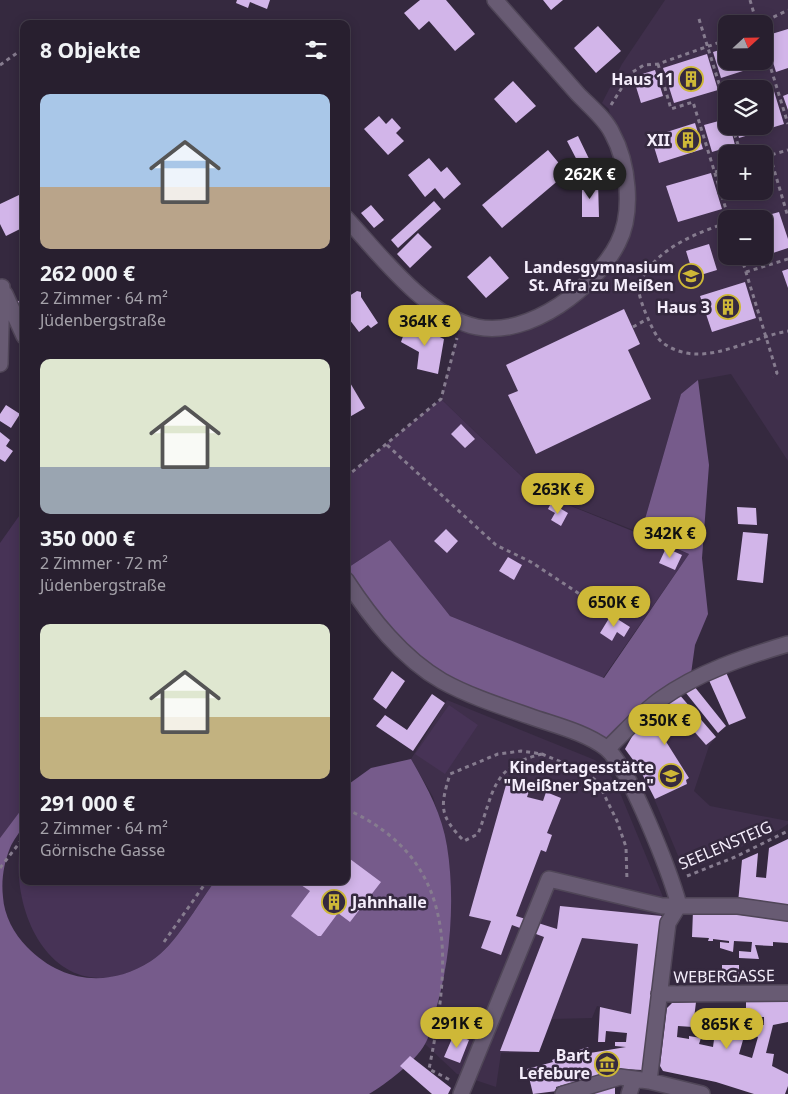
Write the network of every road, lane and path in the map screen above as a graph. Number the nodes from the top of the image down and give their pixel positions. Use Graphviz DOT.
graph roads {
  1 [pos="495,0"];
  2 [pos="750,0"];
  3 [pos="788,10"];
  4 [pos="755,15"];
  5 [pos="773,17"];
  6 [pos="699,20"];
  7 [pos="718,43"];
  8 [pos="708,47"];
  9 [pos="20,51"];
  10 [pos="0,64"];
  11 [pos="658,64"];
  12 [pos="771,70"];
  13 [pos="718,80"];
  14 [pos="601,120"];
  15 [pos="788,124"];
  16 [pos="788,150"];
  17 [pos="773,155"];
  18 [pos="773,166"];
  19 [pos="718,171"];
  20 [pos="715,172"];
  21 [pos="726,210"];
  22 [pos="788,217"];
  23 [pos="350,222"];
  24 [pos="718,226"];
  25 [pos="788,259"];
  26 [pos="744,265"];
  27 [pos="746,272"];
  28 [pos="1,285"];
  29 [pos="649,318"];
  30 [pos="461,322"];
  31 [pos="633,326"];
  32 [pos="20,327"];
  33 [pos="788,331"];
  34 [pos="766,336"];
  35 [pos="0,364"];
  36 [pos="773,377"];
  37 [pos="386,445"];
  38 [pos="350,475"];
  39 [pos="350,586"];
  40 [pos="601,608"];
  41 [pos="788,644"];
  42 [pos="607,749"];
  43 [pos="542,754"];
  44 [pos="350,811"];
  45 [pos="788,831"];
  46 [pos="20,842"];
  47 [pos="0,868"];
  48 [pos="672,881"];
  49 [pos="204,885"];
  50 [pos="624,897"];
  51 [pos="679,905"];
  52 [pos="788,913"];
  53 [pos="164,942"];
  54 [pos="788,993"];
  55 [pos="660,994"];
  56 [pos="635,1087"];
  57 [pos="463,1090"];
  58 [pos="563,1094"];
  59 [pos="702,1094"];
  1 -- 14 [label="street"];
  2 -- 4 [label="path"];
  3 -- 5 [label="path"];
  6 -- 8 [label="path"];
  7 -- 8 [label="path"];
  8 -- 11 [label="path"];
  8 -- 13 [label="path"];
  9 -- 10 [label="path"];
  11 -- 14 [label="path"];
  11 -- 20 [label="path"];
  12 -- 15 [label="path"];
  14 -- 30 [label="street"];
  16 -- 17 [label="path"];
  18 -- 22 [label="path"];
  19 -- 20 [label="path"];
  20 -- 21 [label="path"];
  23 -- 30 [label="street"];
  24 -- 29 [label="path"];
  25 -- 27 [label="path"];
  26 -- 27 [label="path"];
  27 -- 34 [label="path"];
  28 -- 32 [label="street"];
  28 -- 35 [label="street"];
  29 -- 31 [label="path"];
  29 -- 34 [label="path"];
  30 -- 37 [label="path"];
  33 -- 34 [label="path"];
  34 -- 36 [label="path"];
  37 -- 38 [label="path"];
  37 -- 40 [label="path"];
  39 -- 42 [label="street"];
  41 -- 42 [label="street"];
  42 -- 48 [label="street"];
  43 -- 43 [label="path"];
  43 -- 50 [label="path"];
  44 -- 57 [label="path"];
  45 -- 48 [label="path, SEELENSTEIG"];
  46 -- 47 [label="path"];
  48 -- 51 [label="street"];
  49 -- 53 [label="path"];
  50 -- 51 [label="street"];
  50 -- 57 [label="street"];
  51 -- 52 [label="street"];
  51 -- 55 [label="street"];
  54 -- 55 [label="street, WEBERGASSE"];
  55 -- 56 [label="street"];
  56 -- 58 [label="street"];
  56 -- 59 [label="street"];
}
